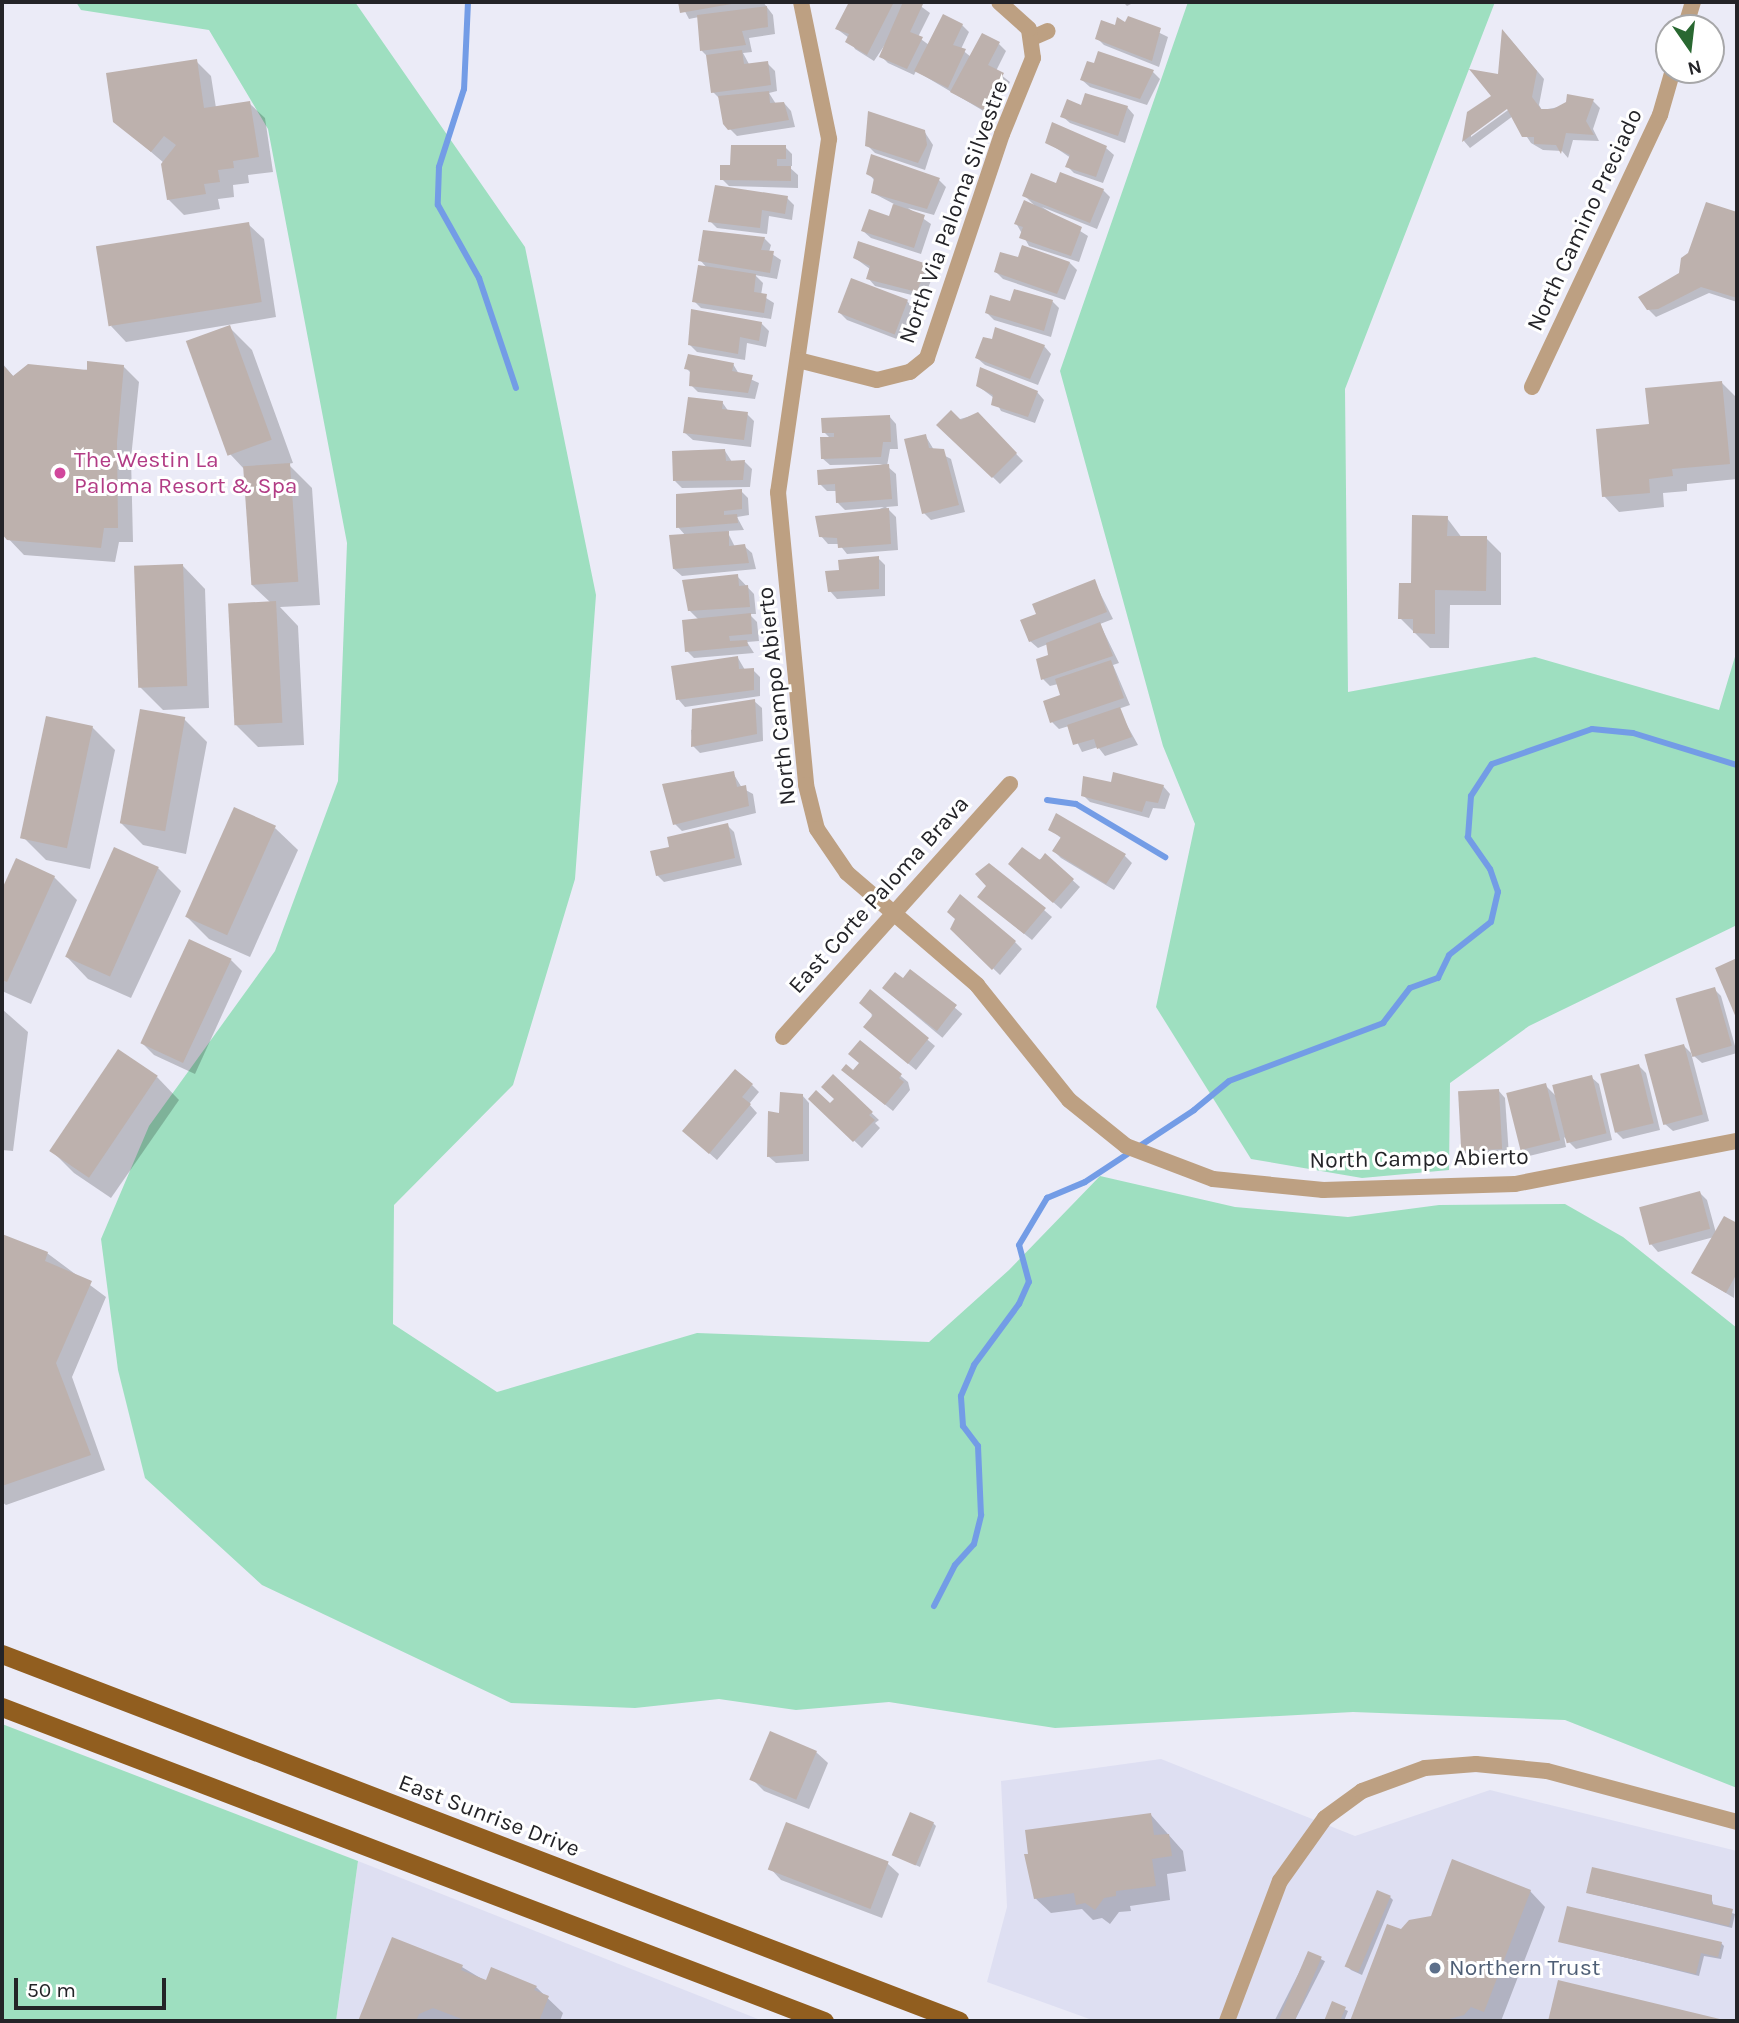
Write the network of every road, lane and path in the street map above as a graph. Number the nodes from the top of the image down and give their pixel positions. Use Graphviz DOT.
graph roads {
  1 [pos="801,2"];
  2 [pos="999,2"];
  3 [pos="1048,31"];
  4 [pos="1032,38"];
  5 [pos="1669,84"];
  6 [pos="798,359"];
  7 [pos="1532,387"];
  8 [pos="1010,784"];
  9 [pos="895,911"];
  10 [pos="783,1037"];
  11 [pos="1737,1141"];
  12 [pos="2,1654"];
  13 [pos="2,1707"];
  14 [pos="1737,1822"];
  15 [pos="824,2021"];
  16 [pos="959,2021"];
  17 [pos="1227,2021"];
  1 -- 6 [label="street, North Campo Abierto"];
  2 -- 4 [label="street"];
  3 -- 4 [label="street"];
  4 -- 6 [label="street, North Via Paloma Silvestre"];
  5 -- 7 [label="street, North Camino Preciado"];
  6 -- 9 [label="street, North Campo Abierto"];
  8 -- 9 [label="street, East Corte Paloma Brava"];
  9 -- 10 [label="street, East Corte Paloma Brava"];
  9 -- 11 [label="street, North Campo Abierto"];
  12 -- 16 [label="main road, East Sunrise Drive"];
  13 -- 15 [label="main road"];
  14 -- 17 [label="street"];
}
